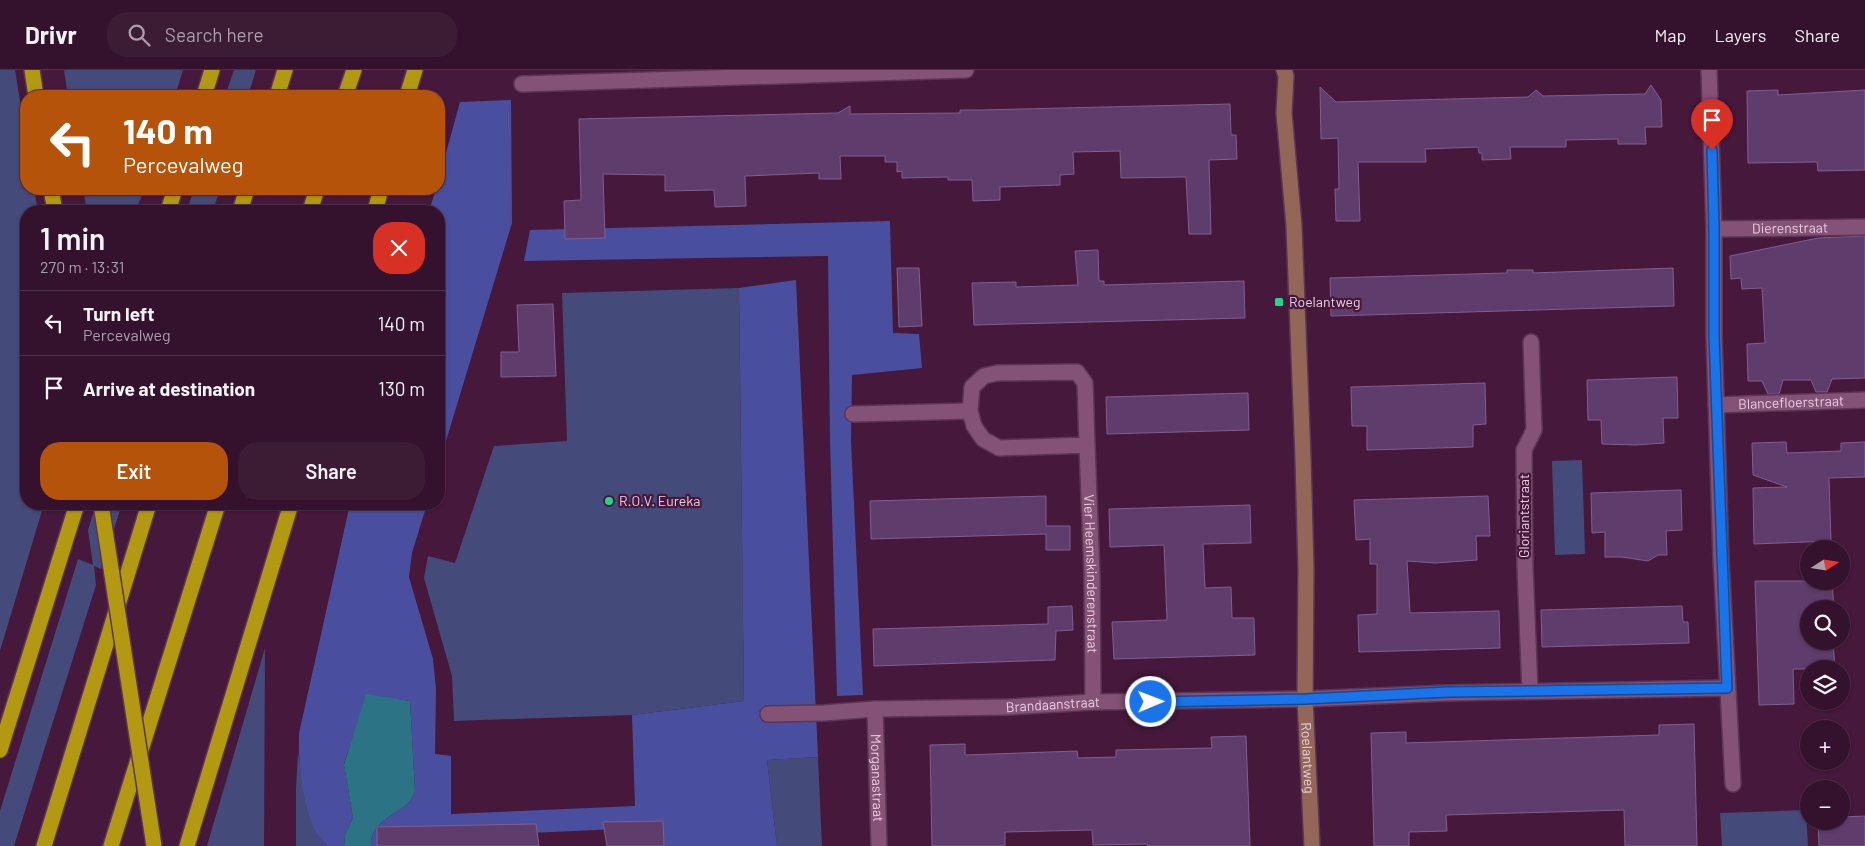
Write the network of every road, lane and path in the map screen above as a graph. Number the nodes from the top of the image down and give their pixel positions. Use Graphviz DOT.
graph roads {
  1 [pos="32,70"];
  2 [pos="212,70"];
  3 [pos="285,70"];
  4 [pos="354,70"];
  5 [pos="415,70"];
  6 [pos="966,70"];
  7 [pos="1284,70"];
  8 [pos="1709,70"];
  9 [pos="522,84"];
  10 [pos="35,90"];
  11 [pos="206,90"];
  12 [pos="279,90"];
  13 [pos="347,90"];
  14 [pos="409,90"];
  15 [pos="1865,227"];
  16 [pos="1714,229"];
  17 [pos="1531,342"];
  18 [pos="1865,400"];
  19 [pos="1716,405"];
  20 [pos="970,411"];
  21 [pos="853,414"];
  22 [pos="1087,445"];
  23 [pos="75,510"];
  24 [pos="102,510"];
  25 [pos="147,510"];
  26 [pos="216,510"];
  27 [pos="289,510"];
  28 [pos="1727,688"];
  29 [pos="1530,692"];
  30 [pos="1305,699"];
  31 [pos="1093,702"];
  32 [pos="875,709"];
  33 [pos="768,714"];
  34 [pos="0,750"];
  35 [pos="1733,784"];
  36 [pos="44,846"];
  37 [pos="111,846"];
  38 [pos="154,846"];
  39 [pos="187,846"];
  40 [pos="879,846"];
  41 [pos="1312,846"];
  1 -- 10 [label="highway"];
  2 -- 11 [label="highway"];
  3 -- 12 [label="highway"];
  4 -- 13 [label="highway"];
  5 -- 14 [label="highway"];
  6 -- 9 [label="street"];
  7 -- 30 [label="street, Roelantweg"];
  8 -- 16 [label="street"];
  15 -- 16 [label="street, Dierenstraat"];
  16 -- 19 [label="street"];
  17 -- 29 [label="street, Gloriantstraat"];
  18 -- 19 [label="street, Blancefloerstraat"];
  19 -- 28 [label="street"];
  20 -- 21 [label="street"];
  20 -- 22 [label="street, Vier Heemskinderenstraat"];
  20 -- 22 [label="street, Vier Heemskinderenstraat"];
  22 -- 31 [label="street, Vier Heemskinderenstraat"];
  23 -- 34 [label="highway"];
  24 -- 38 [label="highway, bridge"];
  25 -- 36 [label="highway"];
  26 -- 37 [label="highway"];
  27 -- 39 [label="highway"];
  28 -- 29 [label="street, Brandaanstraat"];
  28 -- 35 [label="street"];
  29 -- 30 [label="street, Brandaanstraat"];
  30 -- 31 [label="street, Brandaanstraat"];
  30 -- 41 [label="street, Roelantweg"];
  31 -- 32 [label="street, Brandaanstraat"];
  32 -- 33 [label="street, Brandaanstraat"];
  32 -- 40 [label="street, Morganastraat"];
}
